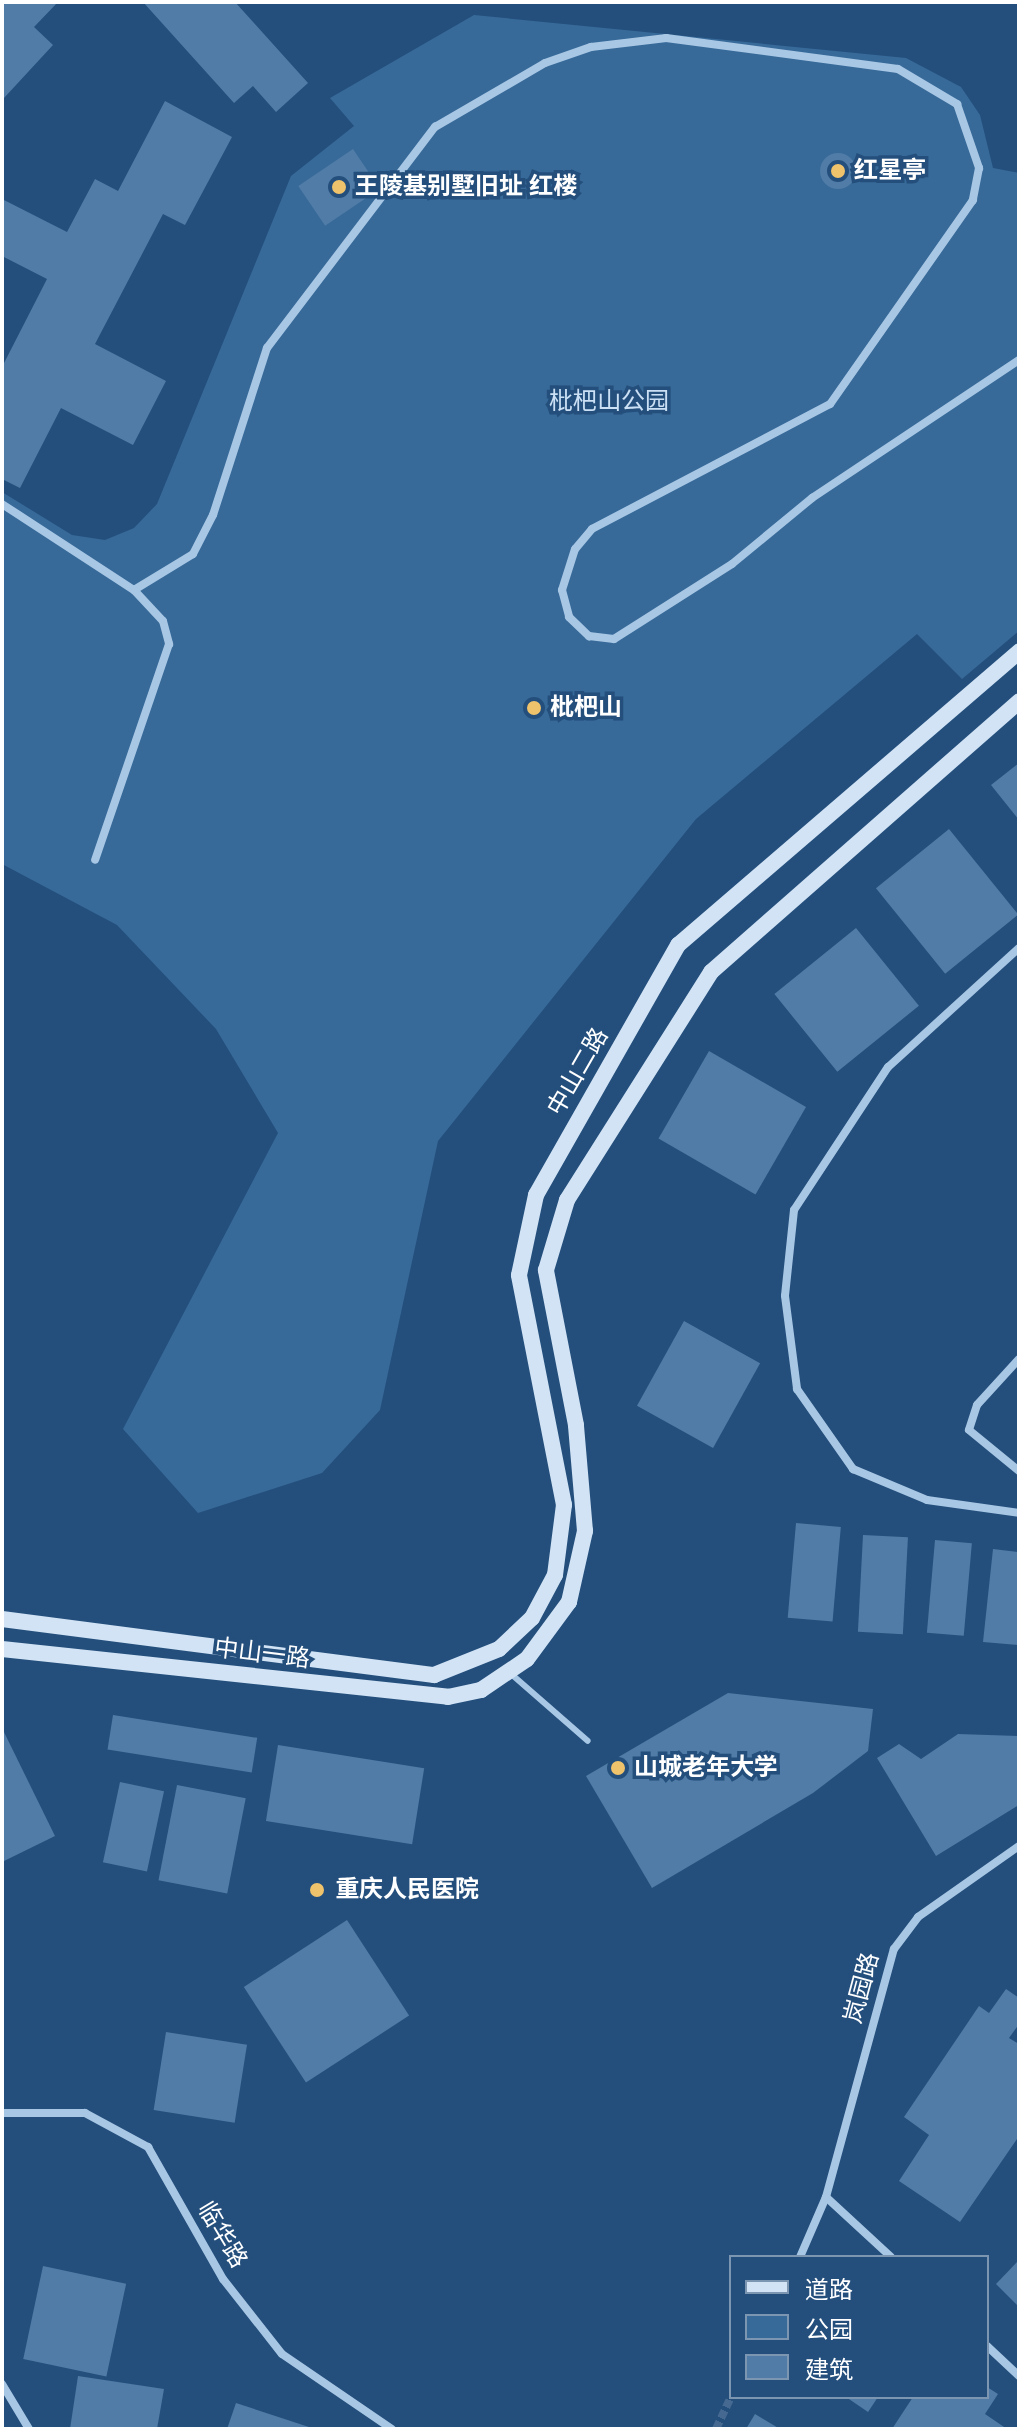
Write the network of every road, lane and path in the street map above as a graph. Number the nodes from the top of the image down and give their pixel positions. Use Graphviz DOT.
graph roads {
  1 [pos="1019,360"];
  2 [pos="2,504"];
  3 [pos="134,590"];
  4 [pos="1019,652"];
  5 [pos="1019,701"];
  6 [pos="95,860"];
  7 [pos="1019,948"];
  8 [pos="1019,1359"];
  9 [pos="1019,1471"];
  10 [pos="1019,1513"];
  11 [pos="2,1619"];
  12 [pos="2,1649"];
  13 [pos="499,1649"];
  14 [pos="510,1673"];
  15 [pos="588,1741"];
  16 [pos="1019,1846"];
  17 [pos="2,2113"];
  18 [pos="826,2197"];
  19 [pos="801,2255"];
  20 [pos="889,2255"];
  21 [pos="989,2348"];
  22 [pos="1019,2376"];
  23 [pos="2,2384"];
  24 [pos="29,2429"];
  25 [pos="392,2429"];
  1 -- 3 [label="street"];
  2 -- 3 [label="street"];
  3 -- 6 [label="street"];
  4 -- 13 [label="main road, 中山二路"];
  5 -- 14 [label="main road"];
  7 -- 10 [label="street"];
  8 -- 9 [label="street"];
  11 -- 13 [label="main road, 中山一路"];
  12 -- 14 [label="main road, 中山一路"];
  14 -- 15 [label="lane"];
  16 -- 18 [label="street, 岚园路"];
  17 -- 25 [label="street, 临华路"];
  18 -- 19 [label="street, 岚园路"];
  18 -- 20 [label="street"];
  21 -- 22 [label="street"];
  23 -- 24 [label="street"];
}
